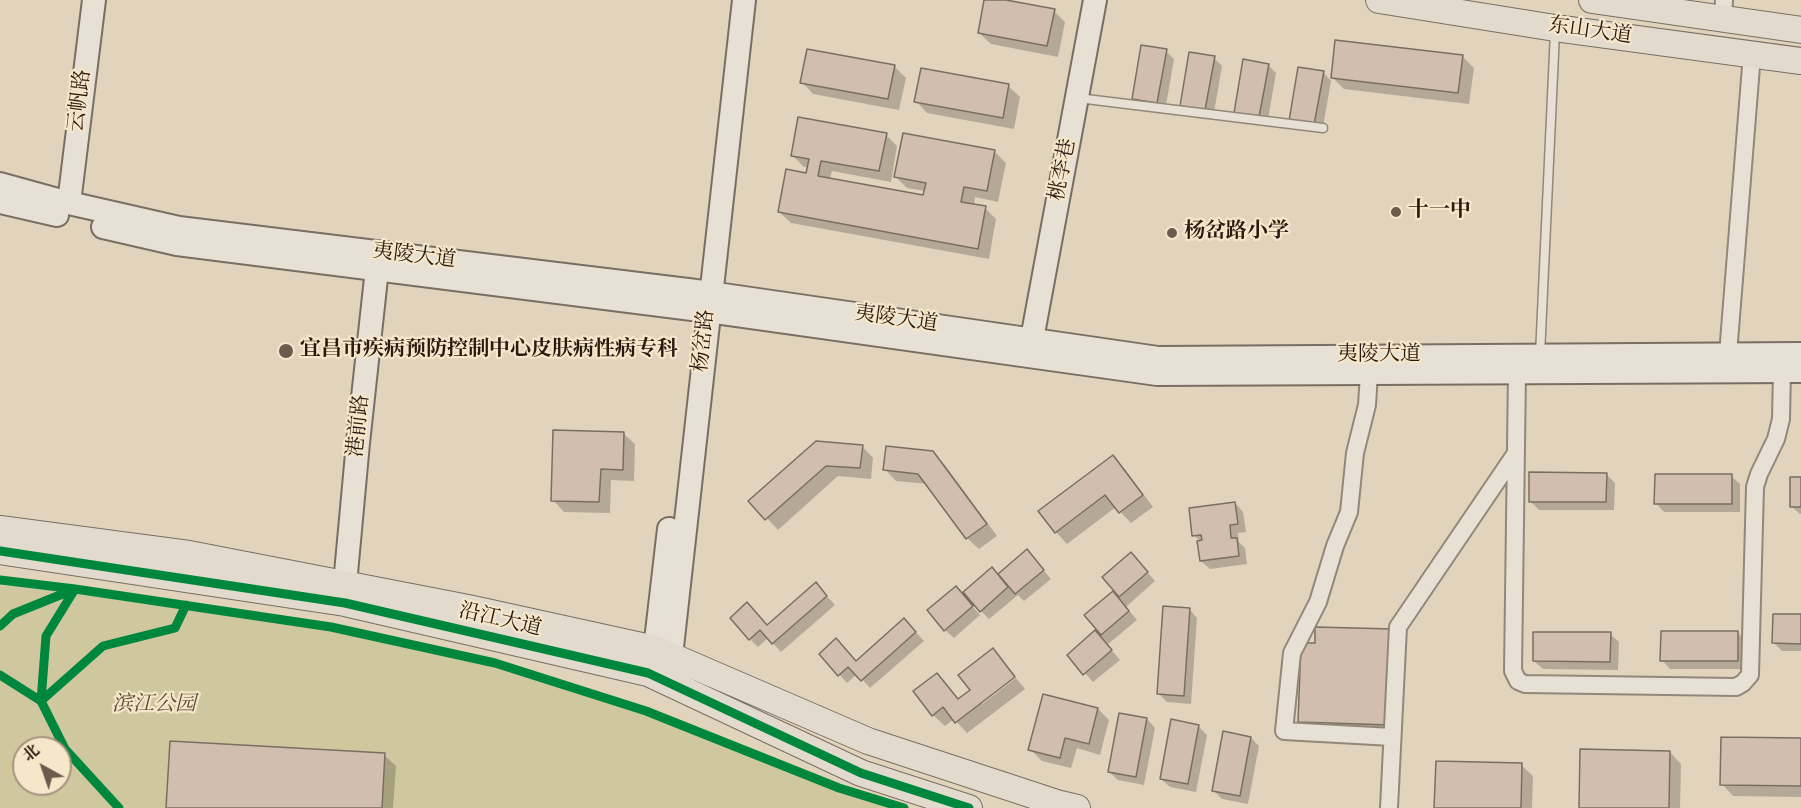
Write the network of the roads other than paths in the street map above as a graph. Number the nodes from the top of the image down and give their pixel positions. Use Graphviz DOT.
graph roads {
  1 [pos="94,0"];
  2 [pos="729,0"];
  3 [pos="744,0"];
  4 [pos="1095,0"];
  5 [pos="1379,0"];
  6 [pos="1592,0"];
  7 [pos="1723,9"];
  8 [pos="1555,28"];
  9 [pos="1801,30"];
  10 [pos="1752,54"];
  11 [pos="1801,61"];
  12 [pos="1077,98"];
  13 [pos="1323,128"];
  14 [pos="0,184"];
  15 [pos="0,202"];
  16 [pos="69,203"];
  17 [pos="377,269"];
  18 [pos="703,302"];
  19 [pos="1032,339"];
  20 [pos="1728,354"];
  21 [pos="1801,354"];
  22 [pos="1540,355"];
  23 [pos="1792,371"];
  24 [pos="1517,372"];
  25 [pos="1369,373"];
  26 [pos="1516,453"];
  27 [pos="0,529"];
  28 [pos="0,551"];
  29 [pos="345,584"];
  30 [pos="659,665"];
  31 [pos="1392,737"];
  32 [pos="969,808"];
  33 [pos="1077,808"];
  34 [pos="1389,808"];
  1 -- 16 [label="main road, 云帆路"];
  2 -- 18 [label="main road, 杨岔路"];
  3 -- 18 [label="main road, 杨岔路"];
  4 -- 12 [label="main road, 桃李巷"];
  5 -- 8 [label="main road, 东山大道"];
  6 -- 7 [label="main road, 东山大道"];
  7 -- 9 [label="main road, 东山大道"];
  8 -- 10 [label="main road, 东山大道"];
  8 -- 22 [label="lane"];
  10 -- 11 [label="main road, 东山大道"];
  10 -- 20 [label="street"];
  12 -- 13 [label="lane"];
  12 -- 19 [label="main road, 桃李巷"];
  14 -- 16 [label="main road, 夷陵大道"];
  15 -- 17 [label="main road, 夷陵大道"];
  16 -- 18 [label="main road, 夷陵大道"];
  17 -- 18 [label="main road, 夷陵大道"];
  17 -- 29 [label="main road, 港前路"];
  18 -- 19 [label="main road, 夷陵大道"];
  18 -- 25 [label="main road, 夷陵大道"];
  18 -- 30 [label="main road, 杨岔路"];
  19 -- 22 [label="main road, 夷陵大道"];
  20 -- 21 [label="main road, 夷陵大道"];
  20 -- 22 [label="main road, 夷陵大道"];
  23 -- 24 [label="main road, 夷陵大道"];
  23 -- 26 [label="street"];
  24 -- 25 [label="main road, 夷陵大道"];
  24 -- 26 [label="street"];
  25 -- 31 [label="street"];
  26 -- 31 [label="street"];
  27 -- 29 [label="main road, 沿江大道"];
  28 -- 30 [label="main road, 沿江大道"];
  29 -- 30 [label="main road, 沿江大道"];
  30 -- 32 [label="main road, 沿江大道"];
  30 -- 33 [label="main road, 沿江大道"];
  31 -- 34 [label="street"];
}
